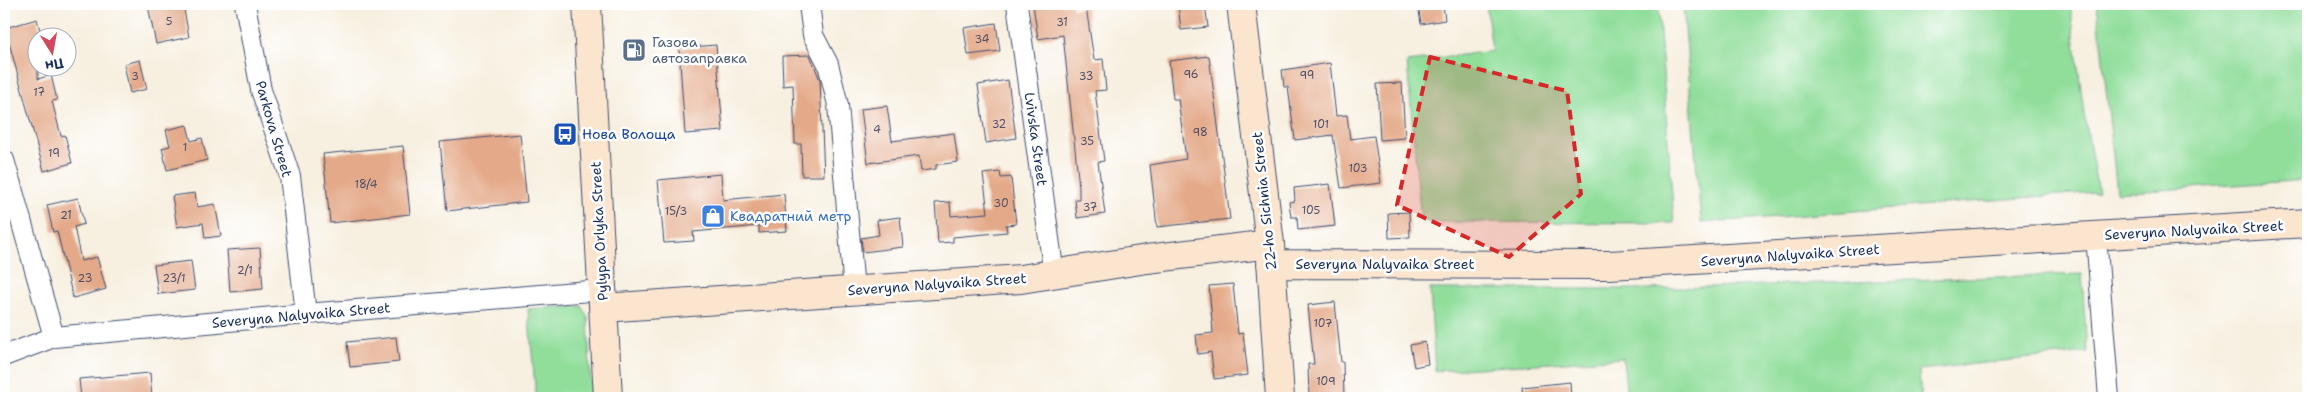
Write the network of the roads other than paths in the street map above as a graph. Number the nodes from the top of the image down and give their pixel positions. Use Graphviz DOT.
graph roads {
  1 [pos="245,4"];
  2 [pos="587,4"];
  3 [pos="809,4"];
  4 [pos="1017,4"];
  5 [pos="1241,4"];
  6 [pos="4,160"];
  7 [pos="2308,223"];
  8 [pos="2096,236"];
  9 [pos="1270,254"];
  10 [pos="1054,275"];
  11 [pos="854,290"];
  12 [pos="602,299"];
  13 [pos="306,314"];
  14 [pos="54,337"];
  15 [pos="4,356"];
  16 [pos="608,398"];
  17 [pos="1280,398"];
  18 [pos="2109,398"];
  1 -- 13 [label="street, Parkova Street"];
  2 -- 12 [label="street, Pylypa Orlyka Street"];
  3 -- 11 [label="street"];
  4 -- 10 [label="street, Lvivska Street"];
  5 -- 9 [label="street, 22-ho Sichnia Street"];
  6 -- 14 [label="street"];
  7 -- 8 [label="street, Severyna Nalyvaika Street"];
  8 -- 9 [label="street, Severyna Nalyvaika Street"];
  8 -- 18 [label="street"];
  9 -- 10 [label="street, Severyna Nalyvaika Street"];
  9 -- 17 [label="street, 22-ho Sichnia Street"];
  10 -- 11 [label="street, Severyna Nalyvaika Street"];
  11 -- 12 [label="street, Severyna Nalyvaika Street"];
  12 -- 13 [label="street, Severyna Nalyvaika Street"];
  12 -- 16 [label="street, Pylypa Orlyka Street"];
  13 -- 14 [label="street, Severyna Nalyvaika Street"];
  14 -- 15 [label="street, Severyna Nalyvaika Street"];
}
